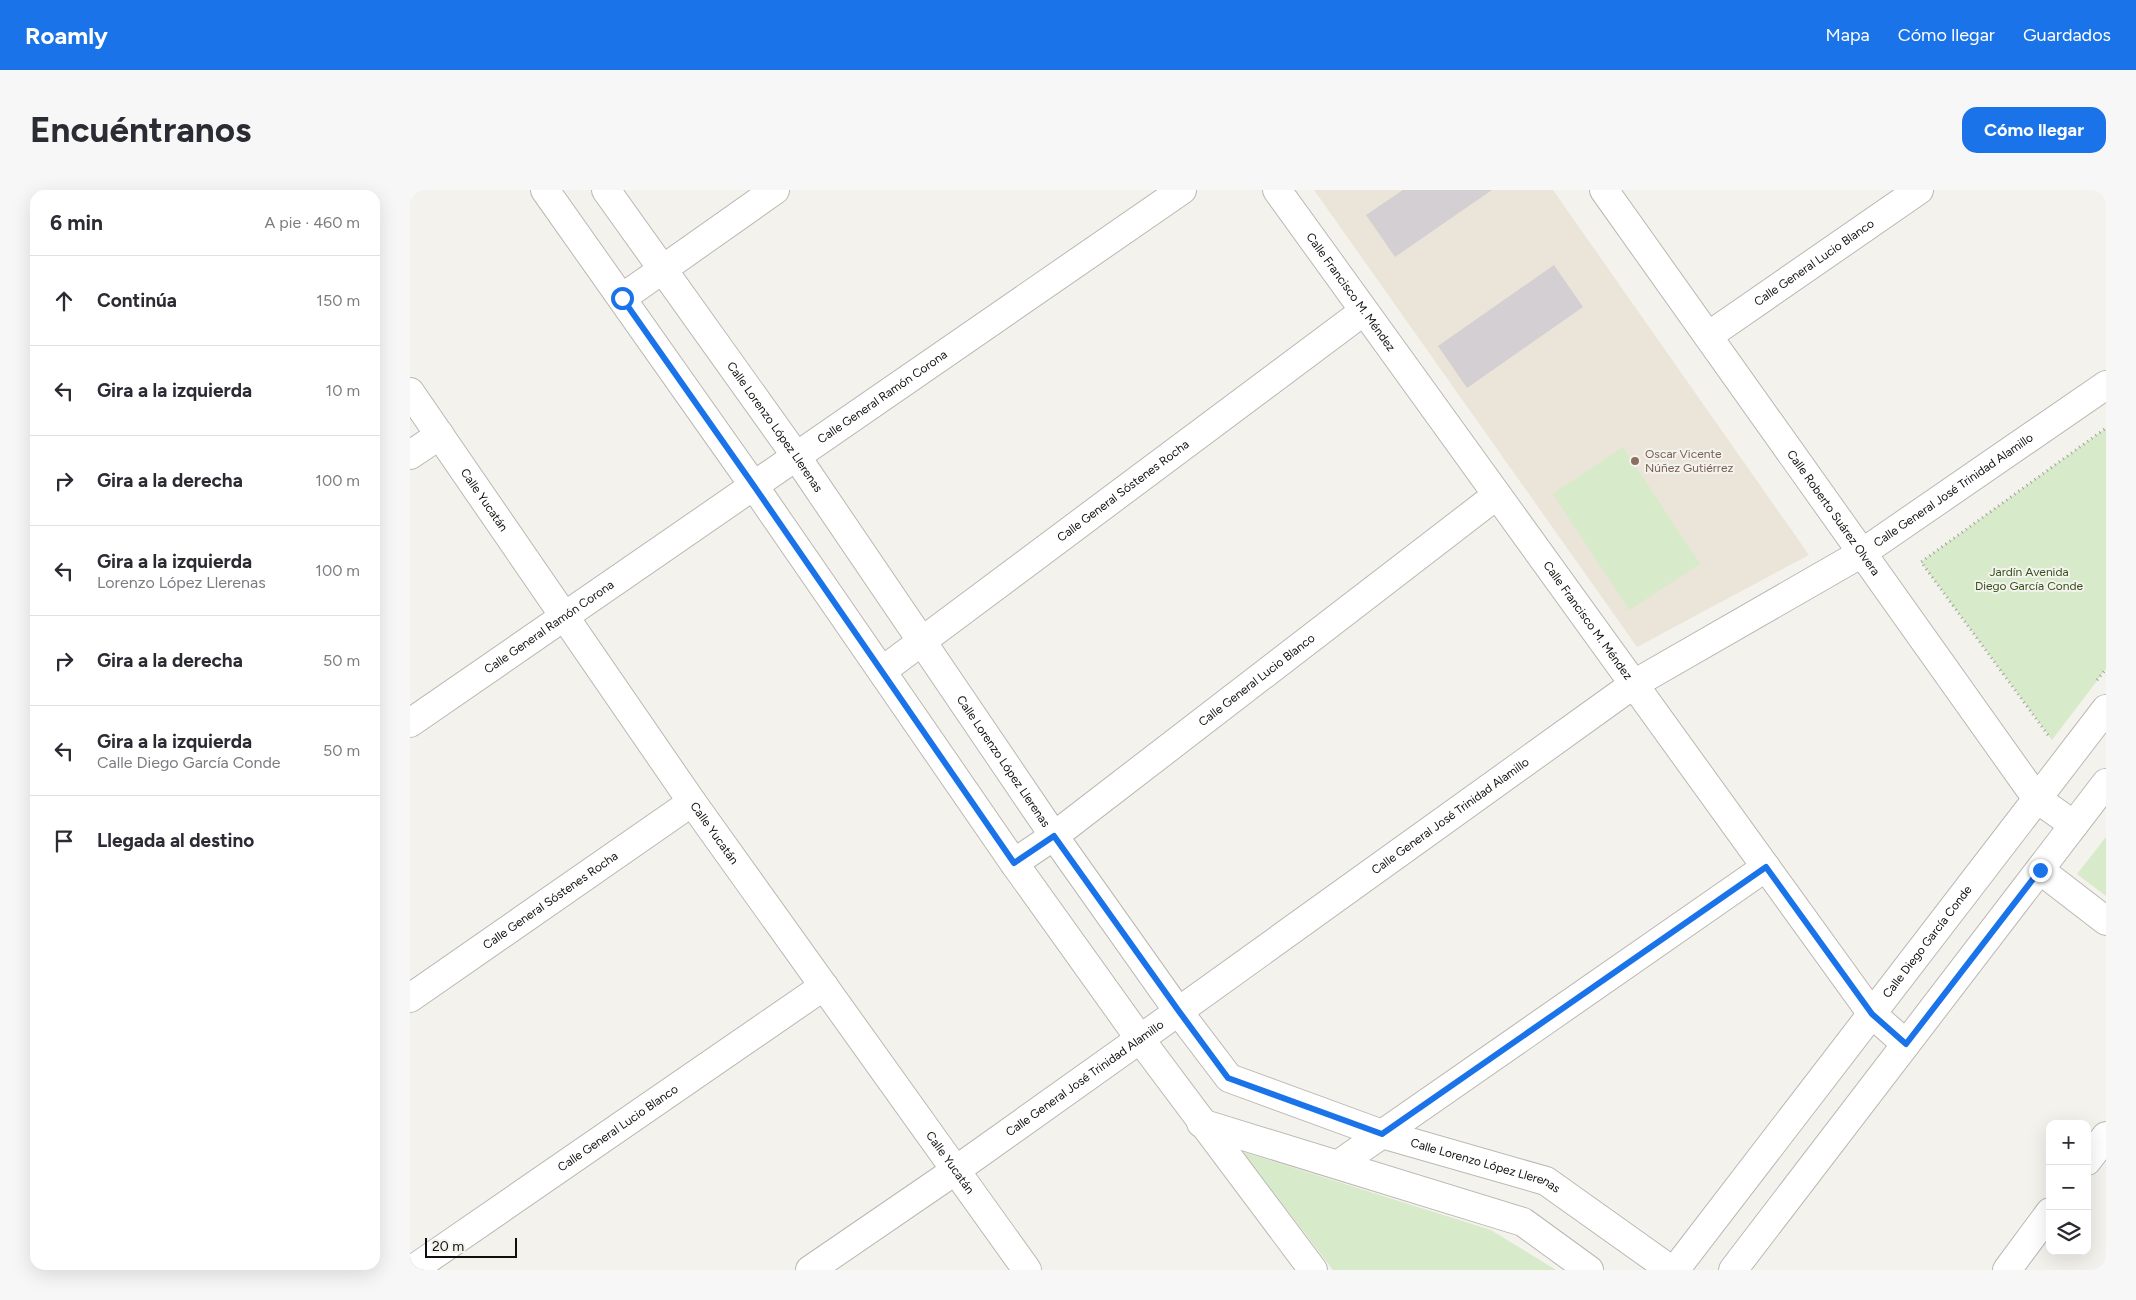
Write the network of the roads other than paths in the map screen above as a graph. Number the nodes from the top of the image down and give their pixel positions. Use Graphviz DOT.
graph roads {
  1 [pos="545,190"];
  2 [pos="606,190"];
  3 [pos="775,190"];
  4 [pos="1182,190"];
  5 [pos="1277,190"];
  6 [pos="1604,190"];
  7 [pos="1918,190"];
  8 [pos="663,269"];
  9 [pos="622,298"];
  10 [pos="1364,311"];
  11 [pos="1708,336"];
  12 [pos="2106,385"];
  13 [pos="410,392"];
  14 [pos="440,435"];
  15 [pos="410,455"];
  16 [pos="796,456"];
  17 [pos="754,486"];
  18 [pos="1497,495"];
  19 [pos="1862,553"];
  20 [pos="565,616"];
  21 [pos="921,642"];
  22 [pos="882,671"];
  23 [pos="1634,684"];
  24 [pos="2106,709"];
  25 [pos="410,723"];
  26 [pos="2106,783"];
  27 [pos="2037,799"];
  28 [pos="692,802"];
  29 [pos="2074,825"];
  30 [pos="1054,836"];
  31 [pos="1014,863"];
  32 [pos="1766,867"];
  33 [pos="2040,870"];
  34 [pos="2106,921"];
  35 [pos="824,986"];
  36 [pos="410,998"];
  37 [pos="1178,1010"];
  38 [pos="1872,1014"];
  39 [pos="1140,1040"];
  40 [pos="1906,1044"];
  41 [pos="1201,1123"];
  42 [pos="1382,1134"];
  43 [pos="2106,1136"];
  44 [pos="2091,1156"];
  45 [pos="1339,1164"];
  46 [pos="956,1170"];
  47 [pos="2046,1217"];
  48 [pos="412,1270"];
  49 [pos="810,1270"];
  50 [pos="1027,1270"];
  51 [pos="1313,1270"];
  52 [pos="1588,1270"];
  53 [pos="1673,1270"];
  54 [pos="1733,1270"];
  55 [pos="2007,1270"];
  1 -- 9 [label="street"];
  2 -- 8 [label="street, Calle Lorenzo López Llerenas"];
  3 -- 8 [label="street"];
  4 -- 16 [label="street, Calle General Ramón Corona"];
  5 -- 10 [label="street, Calle Francisco M. Méndez"];
  6 -- 11 [label="street, Calle Roberto Suárez Olvera"];
  7 -- 11 [label="street, Calle General Lucio Blanco"];
  8 -- 9 [label="street"];
  8 -- 16 [label="street, Calle Lorenzo López Llerenas"];
  9 -- 17 [label="street"];
  10 -- 18 [label="street, Calle Francisco M. Méndez"];
  10 -- 21 [label="street, Calle General Sóstenes Rocha"];
  11 -- 19 [label="street, Calle Roberto Suárez Olvera"];
  12 -- 19 [label="street, Calle General José Trinidad Alamillo"];
  13 -- 14 [label="street, Calle Yucatán"];
  14 -- 15 [label="street"];
  14 -- 20 [label="street, Calle Yucatán"];
  16 -- 17 [label="street, Calle General Ramón Corona"];
  16 -- 21 [label="street, Calle Lorenzo López Llerenas"];
  17 -- 20 [label="street, Calle General Ramón Corona"];
  17 -- 22 [label="street"];
  18 -- 23 [label="street, Calle Francisco M. Méndez"];
  18 -- 30 [label="street, Calle General Lucio Blanco"];
  19 -- 23 [label="street, Calle General José Trinidad Alamillo"];
  19 -- 27 [label="street, Calle Roberto Suárez Olvera"];
  20 -- 25 [label="street, Calle General Ramón Corona"];
  20 -- 28 [label="street, Calle Yucatán"];
  21 -- 22 [label="street, Calle General Sóstenes Rocha"];
  21 -- 30 [label="street, Calle Lorenzo López Llerenas"];
  22 -- 31 [label="street"];
  23 -- 32 [label="street, Calle Francisco M. Méndez"];
  23 -- 37 [label="street, Calle General José Trinidad Alamillo"];
  24 -- 27 [label="street, Calle Diego García Conde"];
  26 -- 29 [label="street"];
  27 -- 29 [label="street, Calle Roberto Suárez Olvera"];
  27 -- 38 [label="street, Calle Diego García Conde"];
  28 -- 35 [label="street, Calle Yucatán"];
  28 -- 36 [label="street, Calle General Sóstenes Rocha"];
  29 -- 33 [label="street"];
  30 -- 31 [label="street, Calle General Lucio Blanco"];
  30 -- 37 [label="street, Calle Lorenzo López Llerenas"];
  31 -- 39 [label="street"];
  32 -- 38 [label="street, Calle Francisco M. Méndez"];
  32 -- 42 [label="street"];
  33 -- 34 [label="street"];
  33 -- 40 [label="street"];
  35 -- 46 [label="street, Calle Yucatán"];
  35 -- 48 [label="street, Calle General Lucio Blanco"];
  37 -- 39 [label="street, Calle General José Trinidad Alamillo"];
  37 -- 42 [label="street, Calle Lorenzo López Llerenas"];
  38 -- 40 [label="street, Calle Francisco M. Méndez"];
  38 -- 53 [label="street, Calle Diego García Conde"];
  39 -- 41 [label="street"];
  39 -- 46 [label="street, Calle General José Trinidad Alamillo"];
  40 -- 54 [label="street"];
  41 -- 45 [label="street"];
  41 -- 51 [label="street"];
  42 -- 45 [label="street"];
  42 -- 53 [label="street, Calle Lorenzo López Llerenas"];
  43 -- 44 [label="street"];
  45 -- 52 [label="street"];
  46 -- 49 [label="street, Calle General José Trinidad Alamillo"];
  46 -- 50 [label="street, Calle Yucatán"];
  47 -- 55 [label="street"];
}
